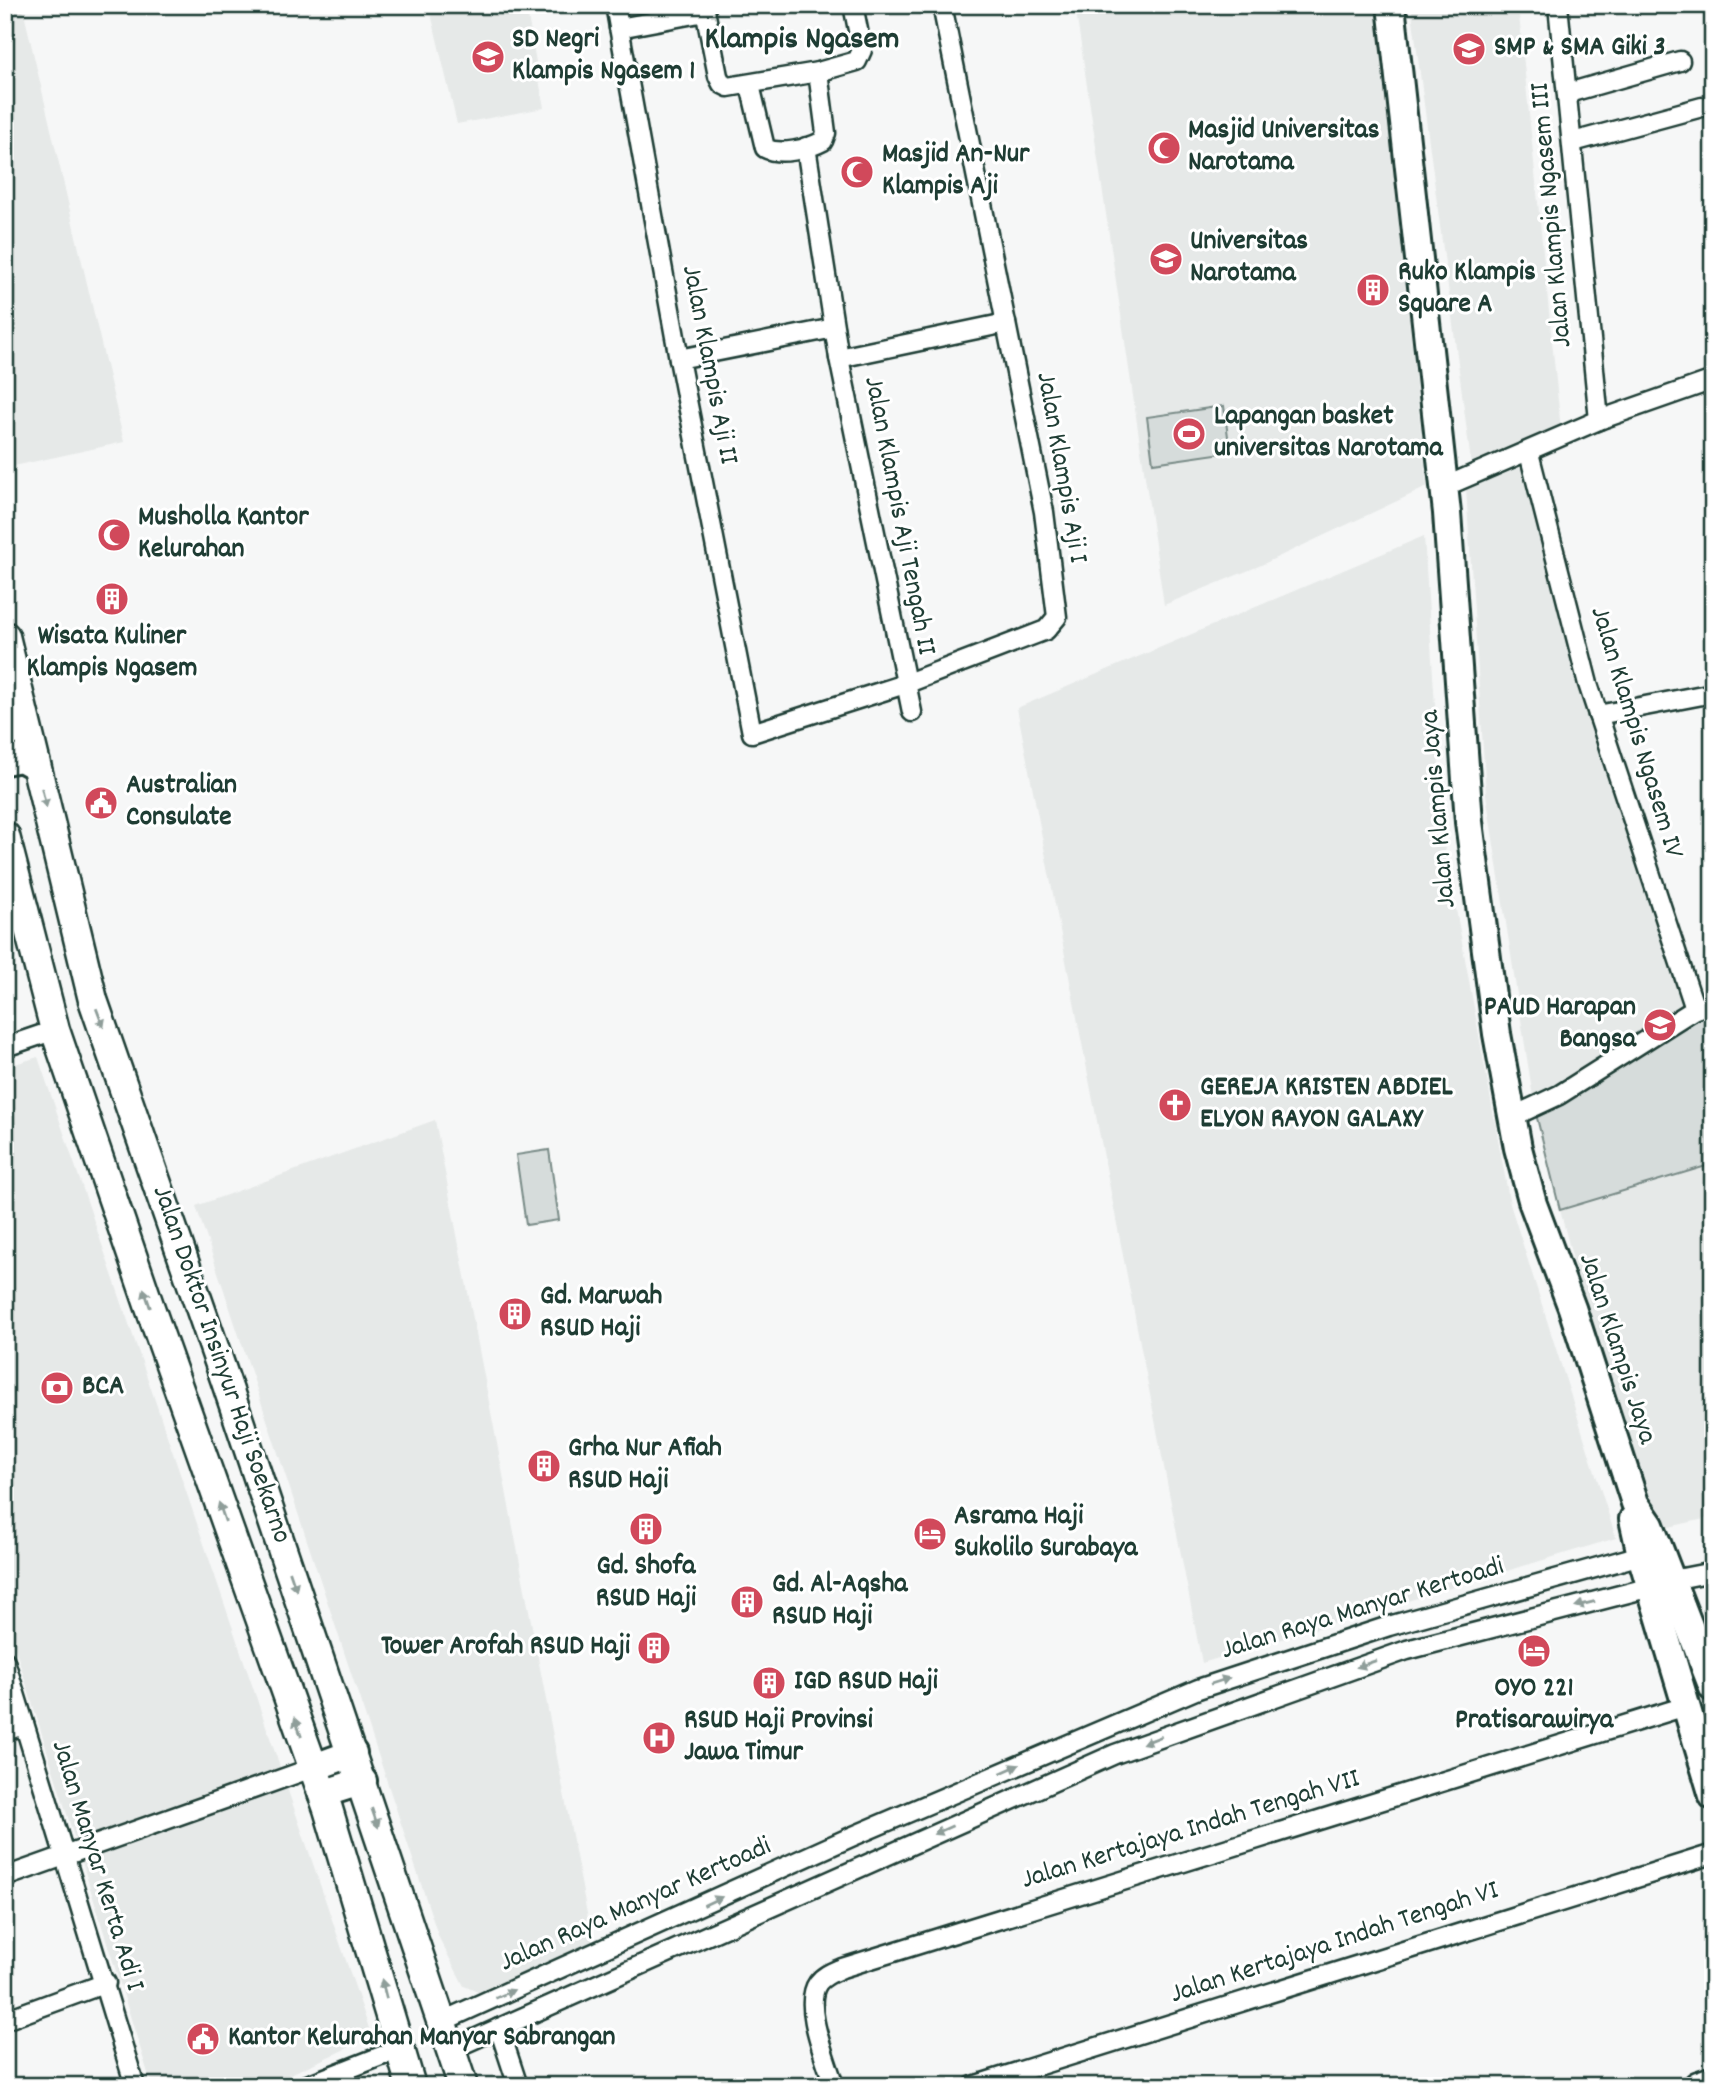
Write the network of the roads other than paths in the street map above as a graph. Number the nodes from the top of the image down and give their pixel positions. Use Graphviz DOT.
graph roads {
  1 [pos="615,5"];
  2 [pos="853,5"];
  3 [pos="942,5"];
  4 [pos="1391,5"];
  5 [pos="1558,5"];
  6 [pos="705,9"];
  7 [pos="619,28"];
  8 [pos="1680,61"];
  9 [pos="818,72"];
  10 [pos="750,85"];
  11 [pos="1568,93"];
  12 [pos="1702,107"];
  13 [pos="1573,142"];
  14 [pos="806,147"];
  15 [pos="1006,323"];
  16 [pos="834,328"];
  17 [pos="839,358"];
  18 [pos="679,359"];
  19 [pos="1713,380"];
  20 [pos="1599,421"];
  21 [pos="1529,453"];
  22 [pos="1444,487"];
  23 [pos="5,636"];
  24 [pos="905,684"];
  25 [pos="1713,693"];
  26 [pos="912,712"];
  27 [pos="1598,715"];
  28 [pos="15,729"];
  29 [pos="752,733"];
  30 [pos="5,761"];
  31 [pos="37,767"];
  32 [pos="5,836"];
  33 [pos="1713,1004"];
  34 [pos="1695,1009"];
  35 [pos="55,1030"];
  36 [pos="5,1047"];
  37 [pos="1512,1117"];
  38 [pos="1655,1571"];
  39 [pos="1713,1572"];
  40 [pos="1677,1628"];
  41 [pos="5,1661"];
  42 [pos="1711,1675"];
  43 [pos="1686,1706"];
  44 [pos="24,1725"];
  45 [pos="5,1731"];
  46 [pos="1110,1741"];
  47 [pos="353,1753"];
  48 [pos="312,1768"];
  49 [pos="363,1781"];
  50 [pos="322,1794"];
  51 [pos="1713,1796"];
  52 [pos="855,1854"];
  53 [pos="1713,1854"];
  54 [pos="65,1856"];
  55 [pos="5,1877"];
  56 [pos="797,1879"];
  57 [pos="106,1983"];
  58 [pos="5,2020"];
  59 [pos="499,2028"];
  60 [pos="447,2036"];
  61 [pos="405,2072"];
  62 [pos="1713,2081"];
  63 [pos="135,2086"];
  64 [pos="305,2086"];
  65 [pos="463,2086"];
  66 [pos="517,2086"];
  67 [pos="834,2086"];
  68 [pos="973,2086"];
  69 [pos="1698,2086"];
  1 -- 7 [label="street, Jalan Klampis Aji II"];
  2 -- 9 [label="street"];
  3 -- 15 [label="street, Jalan Klampis Aji I"];
  4 -- 22 [label="main road, Jalan Klampis Jaya"];
  5 -- 11 [label="street, Jalan Klampis Ngasem III"];
  6 -- 7 [label="street"];
  6 -- 10 [label="street"];
  7 -- 18 [label="street, Jalan Klampis Aji II"];
  8 -- 11 [label="street"];
  9 -- 10 [label="street"];
  9 -- 14 [label="street"];
  10 -- 14 [label="street"];
  11 -- 13 [label="street, Jalan Klampis Ngasem III"];
  12 -- 13 [label="street"];
  13 -- 20 [label="street, Jalan Klampis Ngasem III"];
  14 -- 16 [label="street, Jalan Klampis Aji Tengah II"];
  15 -- 17 [label="street, Jalan Klampis Aji Tengah II"];
  15 -- 24 [label="street, Jalan Klampis Aji I"];
  16 -- 17 [label="street, Jalan Klampis Aji Tengah II"];
  16 -- 18 [label="street"];
  17 -- 24 [label="street, Jalan Klampis Aji Tengah II"];
  18 -- 29 [label="street, Jalan Klampis Aji II"];
  19 -- 20 [label="street"];
  20 -- 21 [label="street"];
  21 -- 22 [label="street"];
  21 -- 27 [label="street, Jalan Klampis Ngasem IV"];
  22 -- 37 [label="main road, Jalan Klampis Jaya"];
  23 -- 28 [label="main road, Jalan Doktor Insinyur Haji Soekarno"];
  24 -- 26 [label="street, Jalan Klampis Aji Tengah II"];
  24 -- 29 [label="street, Jalan Klampis Aji I"];
  25 -- 27 [label="street"];
  27 -- 34 [label="street, Jalan Klampis Ngasem IV"];
  28 -- 31 [label="main road, Jalan Doktor Insinyur Haji Soekarno"];
  30 -- 31 [label="main road"];
  31 -- 47 [label="main road, Jalan Doktor Insinyur Haji Soekarno, one-way"];
  32 -- 35 [label="main road, Jalan Doktor Insinyur Haji Soekarno"];
  33 -- 34 [label="street"];
  34 -- 37 [label="street"];
  35 -- 36 [label="street"];
  48 -- 35 [label="main road, Jalan Doktor Insinyur Haji Soekarno, one-way"];
  37 -- 38 [label="main road, Jalan Klampis Jaya"];
  38 -- 39 [label="street"];
  38 -- 40 [label="main road, Jalan Klampis Jaya"];
  38 -- 46 [label="street, Jalan Raya Manyar Kertoadi, one-way"];
  46 -- 38 [label="street, Jalan Raya Manyar Kertoadi, one-way"];
  40 -- 42 [label="main road"];
  40 -- 43 [label="main road"];
  41 -- 44 [label="street, Jalan Manyar Kerta Adi I"];
  43 -- 51 [label="main road"];
  43 -- 67 [label="street, Jalan Kertajaya Indah Tengah VII"];
  44 -- 45 [label="street"];
  44 -- 54 [label="street, Jalan Manyar Kerta Adi I"];
  46 -- 52 [label="street, Jalan Raya Manyar Kertoadi, one-way"];
  52 -- 46 [label="street, Jalan Raya Manyar Kertoadi, one-way"];
  47 -- 48 [label="main road"];
  47 -- 49 [label="main road, Jalan Doktor Insinyur Haji Soekarno"];
  48 -- 50 [label="main road, Jalan Doktor Insinyur Haji Soekarno"];
  48 -- 54 [label="street"];
  49 -- 50 [label="main road"];
  49 -- 60 [label="main road, Jalan Doktor Insinyur Haji Soekarno, one-way"];
  61 -- 50 [label="main road, Jalan Doktor Insinyur Haji Soekarno, one-way"];
  52 -- 56 [label="street, Jalan Raya Manyar Kertoadi"];
  52 -- 56 [label="street, Jalan Raya Manyar Kertoadi"];
  53 -- 68 [label="street, Jalan Kertajaya Indah Tengah VI"];
  54 -- 55 [label="street"];
  54 -- 57 [label="street, Jalan Manyar Kerta Adi I"];
  56 -- 59 [label="street, Jalan Raya Manyar Kertoadi"];
  60 -- 56 [label="street, Jalan Raya Manyar Kertoadi, one-way"];
  57 -- 58 [label="street"];
  57 -- 63 [label="street, Jalan Manyar Kerta Adi I"];
  59 -- 60 [label="street, Jalan Raya Manyar Kertoadi"];
  59 -- 66 [label="street"];
  60 -- 65 [label="main road, Jalan Doktor Insinyur Haji Soekarno"];
  61 -- 64 [label="street"];
  62 -- 69 [label="main road"];
}
